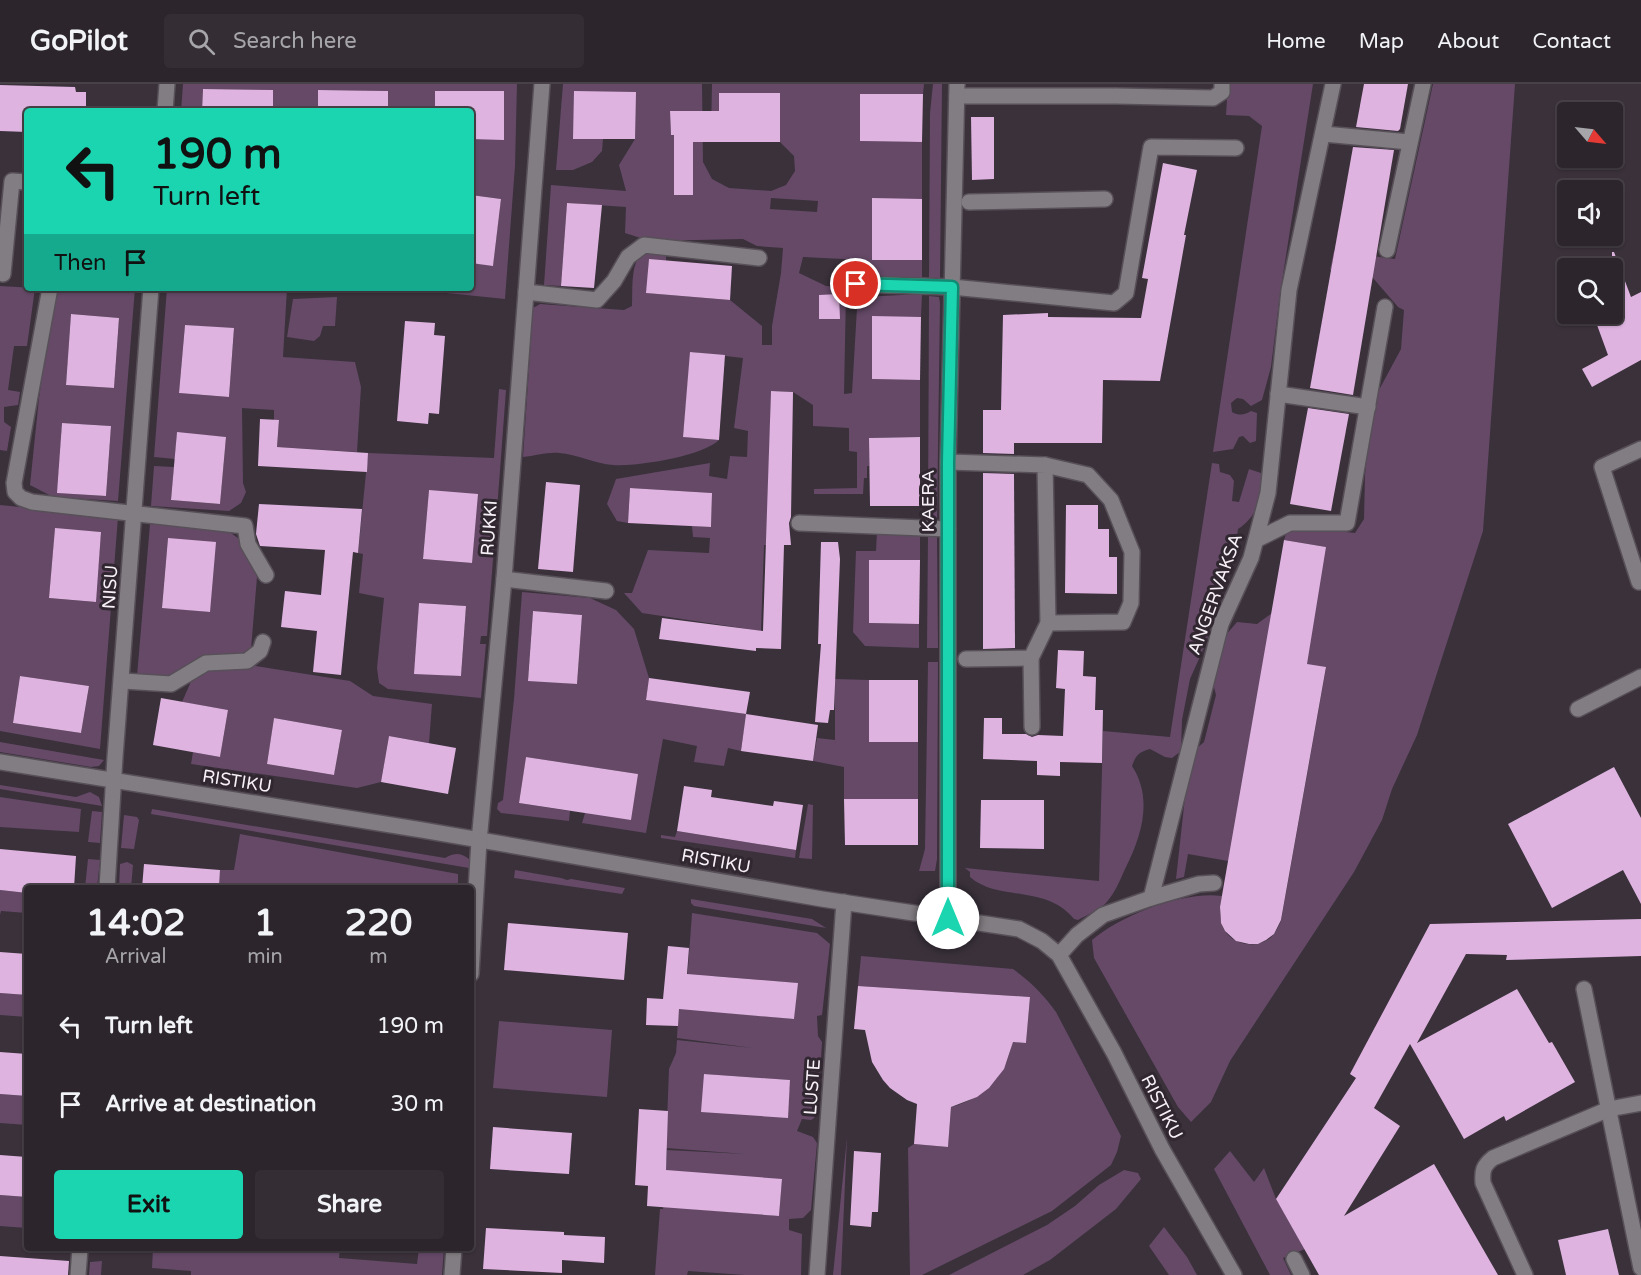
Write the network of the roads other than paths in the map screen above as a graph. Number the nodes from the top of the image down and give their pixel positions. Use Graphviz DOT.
graph roads {
  1 [pos="166,84"];
  2 [pos="542,84"];
  3 [pos="1222,84"];
  4 [pos="1333,84"];
  5 [pos="1423,84"];
  6 [pos="957,90"];
  7 [pos="165,108"];
  8 [pos="1324,134"];
  9 [pos="1410,142"];
  10 [pos="1236,148"];
  11 [pos="24,182"];
  12 [pos="1105,199"];
  13 [pos="969,202"];
  14 [pos="1387,250"];
  15 [pos="759,258"];
  16 [pos="3,274"];
  17 [pos="856,284"];
  18 [pos="952,287"];
  19 [pos="49,291"];
  20 [pos="152,291"];
  21 [pos="526,292"];
  22 [pos="1385,307"];
  23 [pos="1278,394"];
  24 [pos="1368,407"];
  25 [pos="1641,449"];
  26 [pos="948,462"];
  27 [pos="1045,465"];
  28 [pos="135,512"];
  29 [pos="799,523"];
  30 [pos="948,529"];
  31 [pos="1256,540"];
  32 [pos="266,575"];
  33 [pos="504,579"];
  34 [pos="1639,582"];
  35 [pos="606,591"];
  36 [pos="1048,623"];
  37 [pos="263,642"];
  38 [pos="1031,658"];
  39 [pos="966,659"];
  40 [pos="1641,677"];
  41 [pos="123,681"];
  42 [pos="1578,709"];
  43 [pos="1032,727"];
  44 [pos="0,762"];
  45 [pos="114,781"];
  46 [pos="478,841"];
  47 [pos="1214,883"];
  48 [pos="107,885"];
  49 [pos="1151,898"];
  50 [pos="844,902"];
  51 [pos="474,917"];
  52 [pos="948,918"];
  53 [pos="1059,955"];
  54 [pos="1584,989"];
  55 [pos="1641,1103"];
  56 [pos="1608,1109"];
  57 [pos="80,1251"];
  58 [pos="454,1251"];
  59 [pos="1294,1259"];
  60 [pos="1641,1268"];
  61 [pos="78,1275"];
  62 [pos="452,1275"];
  63 [pos="817,1275"];
  64 [pos="1234,1275"];
  65 [pos="1302,1275"];
  66 [pos="1525,1275"];
  1 -- 7 [label="street"];
  2 -- 21 [label="street, RUKKI"];
  3 -- 6 [label="street"];
  4 -- 8 [label="street, ANGERVAKSA"];
  5 -- 9 [label="street"];
  6 -- 18 [label="street, KAERA"];
  8 -- 9 [label="street"];
  8 -- 23 [label="street, ANGERVAKSA"];
  9 -- 14 [label="street"];
  10 -- 18 [label="street"];
  11 -- 16 [label="street"];
  12 -- 13 [label="street"];
  15 -- 21 [label="street"];
  17 -- 18 [label="street"];
  18 -- 26 [label="street, KAERA"];
  19 -- 28 [label="street"];
  20 -- 28 [label="street, NISU"];
  21 -- 33 [label="street, RUKKI"];
  22 -- 24 [label="street"];
  23 -- 24 [label="street"];
  23 -- 31 [label="street, ANGERVAKSA"];
  24 -- 31 [label="street"];
  25 -- 34 [label="street"];
  26 -- 27 [label="street"];
  26 -- 30 [label="street, KAERA"];
  27 -- 36 [label="street"];
  27 -- 36 [label="street"];
  28 -- 32 [label="street"];
  28 -- 41 [label="street, NISU"];
  29 -- 30 [label="street"];
  30 -- 52 [label="street, KAERA"];
  31 -- 49 [label="street, ANGERVAKSA"];
  33 -- 35 [label="street"];
  33 -- 46 [label="street, RUKKI"];
  36 -- 38 [label="street"];
  37 -- 41 [label="street"];
  38 -- 39 [label="street"];
  38 -- 43 [label="street"];
  40 -- 42 [label="street"];
  41 -- 45 [label="street, NISU"];
  44 -- 45 [label="street, RISTIKU"];
  45 -- 46 [label="street, RISTIKU"];
  45 -- 48 [label="street, NISU"];
  46 -- 50 [label="street, RISTIKU"];
  46 -- 51 [label="street, RUKKI"];
  47 -- 49 [label="street"];
  49 -- 53 [label="street"];
  50 -- 52 [label="street, RISTIKU"];
  50 -- 63 [label="street, LUSTE"];
  52 -- 53 [label="street, RISTIKU"];
  53 -- 64 [label="street, RISTIKU"];
  54 -- 56 [label="street"];
  55 -- 56 [label="street"];
  56 -- 60 [label="street"];
  56 -- 66 [label="street"];
  57 -- 61 [label="street"];
  58 -- 62 [label="street"];
  59 -- 65 [label="street"];
}
